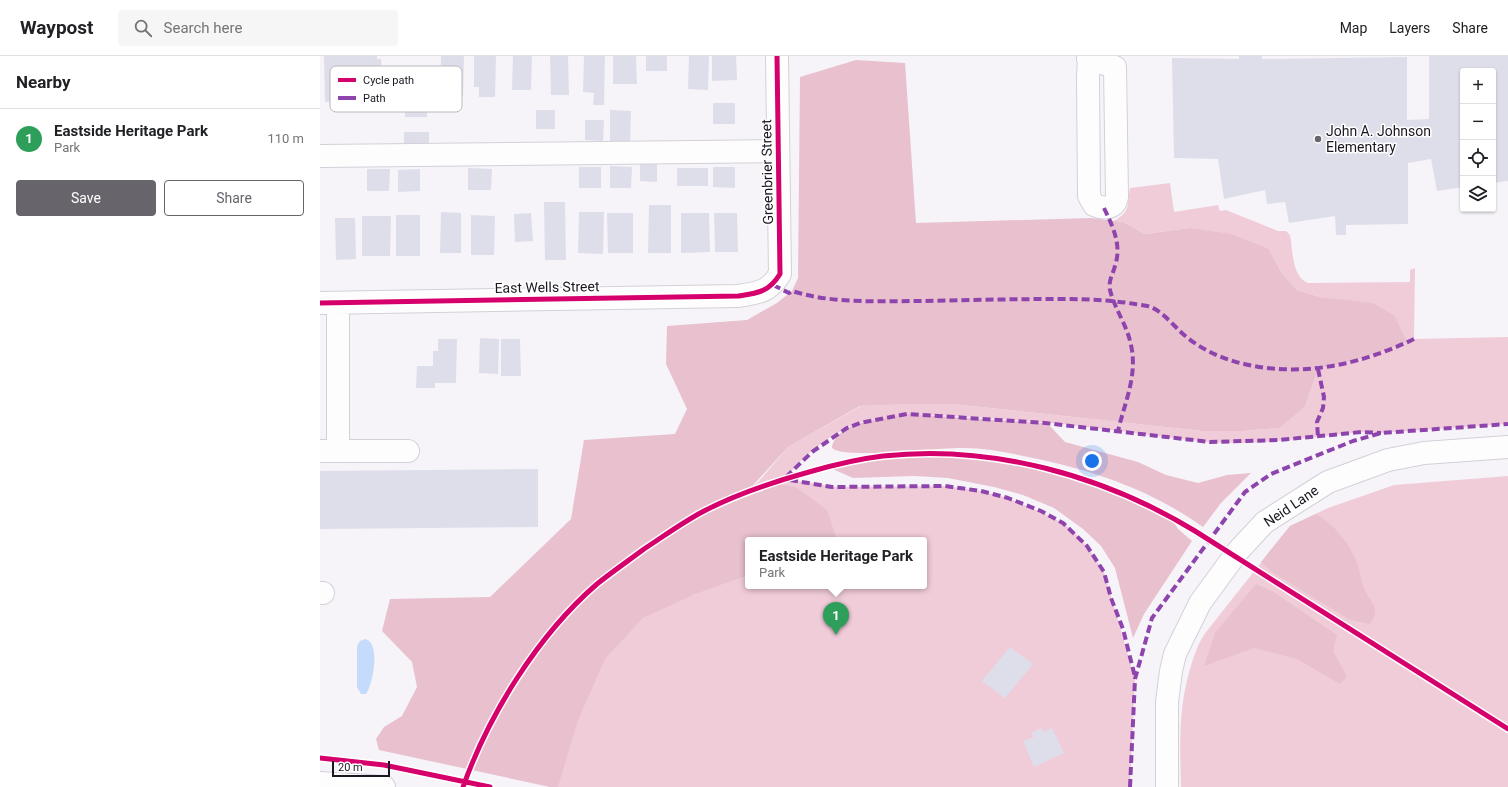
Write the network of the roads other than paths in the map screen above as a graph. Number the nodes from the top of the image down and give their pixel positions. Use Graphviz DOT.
graph roads {
  1 [pos="776,56"];
  2 [pos="1089,58"];
  3 [pos="778,151"];
  4 [pos="320,156"];
  5 [pos="773,285"];
  6 [pos="329,303"];
  7 [pos="329,405"];
  8 [pos="1508,447"];
  9 [pos="329,451"];
  10 [pos="408,451"];
  11 [pos="320,783"];
  12 [pos="384,787"];
  13 [pos="1167,787"];
  1 -- 3 [label="street, Greenbrier Street"];
  2 -- 2 [label="street"];
  3 -- 4 [label="street"];
  3 -- 5 [label="street, Greenbrier Street"];
  5 -- 6 [label="street, East Wells Street"];
  6 -- 7 [label="street"];
  7 -- 9 [label="street"];
  8 -- 13 [label="street, Neid Lane"];
  9 -- 10 [label="street"];
  11 -- 12 [label="street"];
}
